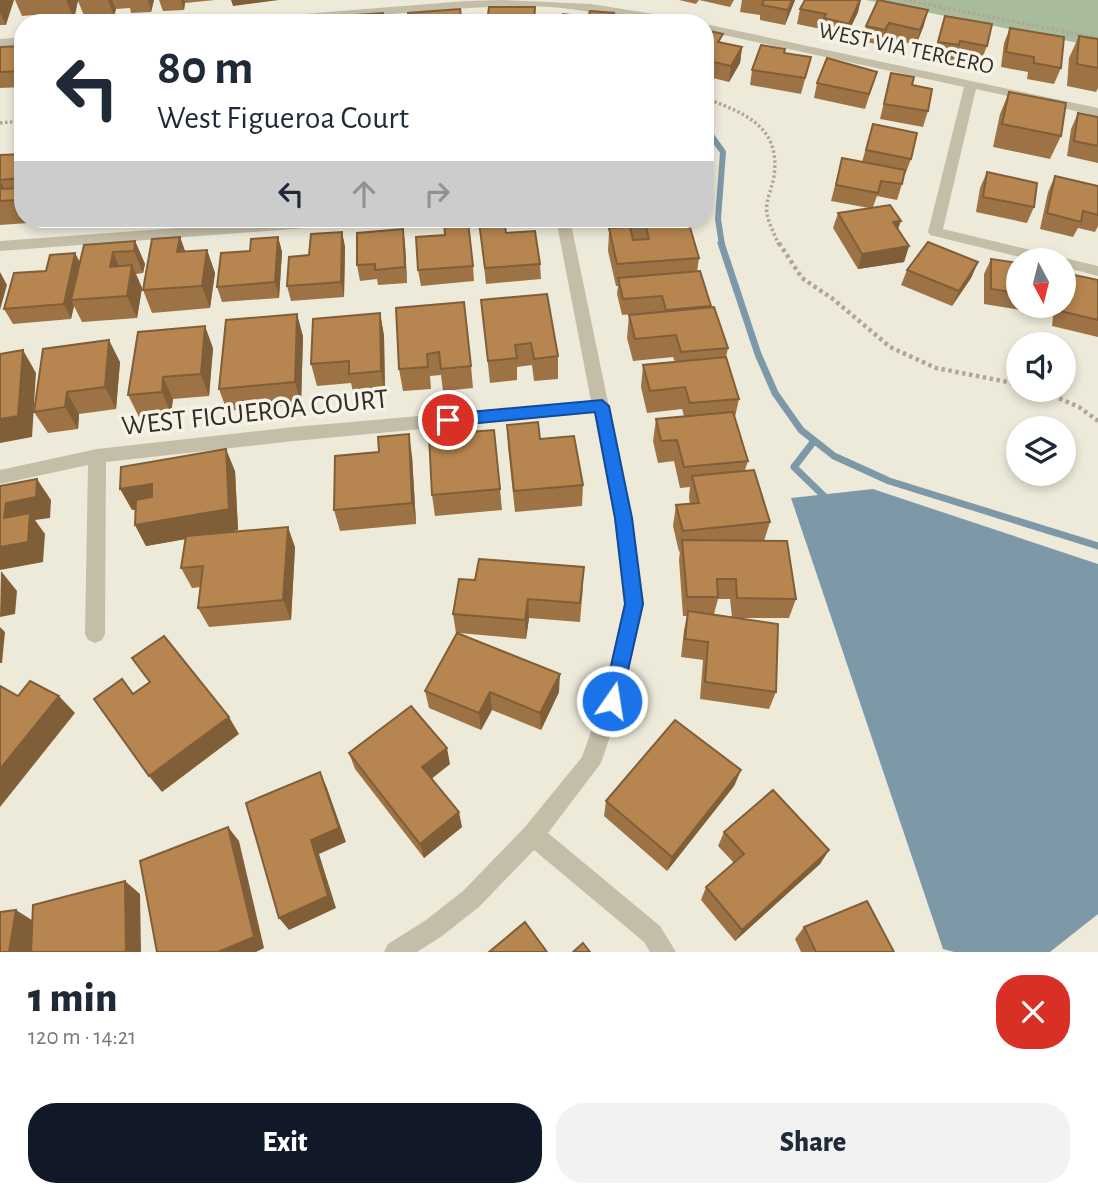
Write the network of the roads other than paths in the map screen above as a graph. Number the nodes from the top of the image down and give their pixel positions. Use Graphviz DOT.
graph roads {
  1 [pos="348,14"];
  2 [pos="629,14"];
  3 [pos="714,29"];
  4 [pos="971,85"];
  5 [pos="1098,113"];
  6 [pos="239,228"];
  7 [pos="565,228"];
  8 [pos="0,246"];
  9 [pos="1006,249"];
  10 [pos="1076,265"];
  11 [pos="1098,271"];
  12 [pos="602,406"];
  13 [pos="97,456"];
  14 [pos="0,477"];
  15 [pos="95,634"];
  16 [pos="533,835"];
  17 [pos="396,952"];
  18 [pos="664,952"];
  1 -- 2 [label="street"];
  3 -- 4 [label="street, WEST VIA TERCERO"];
  4 -- 5 [label="street, WEST VIA TERCERO"];
  4 -- 9 [label="street"];
  6 -- 8 [label="street"];
  7 -- 12 [label="street"];
  10 -- 11 [label="street"];
  12 -- 13 [label="street, WEST FIGUEROA COURT"];
  12 -- 16 [label="street"];
  13 -- 14 [label="street, WEST FIGUEROA COURT"];
  13 -- 15 [label="street"];
  16 -- 17 [label="street"];
  16 -- 18 [label="street"];
}
